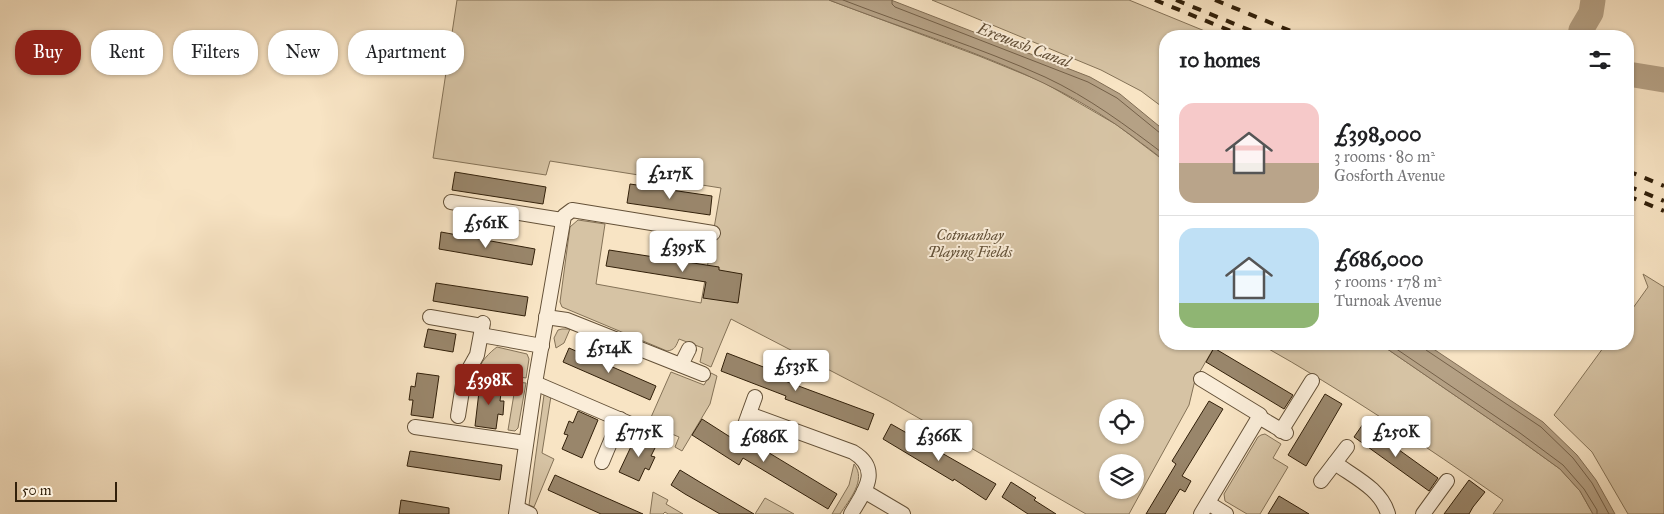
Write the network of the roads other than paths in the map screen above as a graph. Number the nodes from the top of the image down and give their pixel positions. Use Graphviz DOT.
graph roads {
  1 [pos="451,202"];
  2 [pos="564,216"];
  3 [pos="713,233"];
  4 [pos="430,317"];
  5 [pos="546,317"];
  6 [pos="481,333"];
  7 [pos="542,346"];
  8 [pos="689,349"];
  9 [pos="681,365"];
  10 [pos="703,374"];
  11 [pos="1201,379"];
  12 [pos="1312,380"];
  13 [pos="535,383"];
  14 [pos="755,397"];
  15 [pos="749,414"];
  16 [pos="458,416"];
  17 [pos="1259,417"];
  18 [pos="620,419"];
  19 [pos="415,427"];
  20 [pos="743,430"];
  21 [pos="656,434"];
  22 [pos="526,443"];
  23 [pos="1346,447"];
  24 [pos="602,462"];
  25 [pos="1335,462"];
  26 [pos="1322,481"];
  27 [pos="1446,481"];
  28 [pos="864,491"];
  29 [pos="1204,509"];
  30 [pos="516,511"];
  31 [pos="530,514"];
  32 [pos="851,514"];
  33 [pos="903,514"];
  34 [pos="1226,514"];
  35 [pos="1388,514"];
  36 [pos="1423,514"];
  1 -- 2 [label="street"];
  2 -- 3 [label="street"];
  2 -- 5 [label="street"];
  4 -- 6 [label="street"];
  5 -- 7 [label="street"];
  5 -- 9 [label="street"];
  6 -- 7 [label="street"];
  6 -- 16 [label="street"];
  7 -- 13 [label="street"];
  8 -- 9 [label="street"];
  9 -- 10 [label="street"];
  11 -- 17 [label="street"];
  12 -- 17 [label="street"];
  13 -- 18 [label="street"];
  13 -- 22 [label="street"];
  14 -- 15 [label="street"];
  15 -- 20 [label="street"];
  15 -- 28 [label="street"];
  17 -- 29 [label="street"];
  18 -- 21 [label="street"];
  18 -- 24 [label="street"];
  19 -- 22 [label="street"];
  22 -- 30 [label="street"];
  23 -- 25 [label="street"];
  25 -- 26 [label="street"];
  25 -- 35 [label="street"];
  27 -- 36 [label="street"];
  28 -- 32 [label="street"];
  28 -- 33 [label="street"];
  29 -- 34 [label="street"];
  30 -- 31 [label="street"];
}
